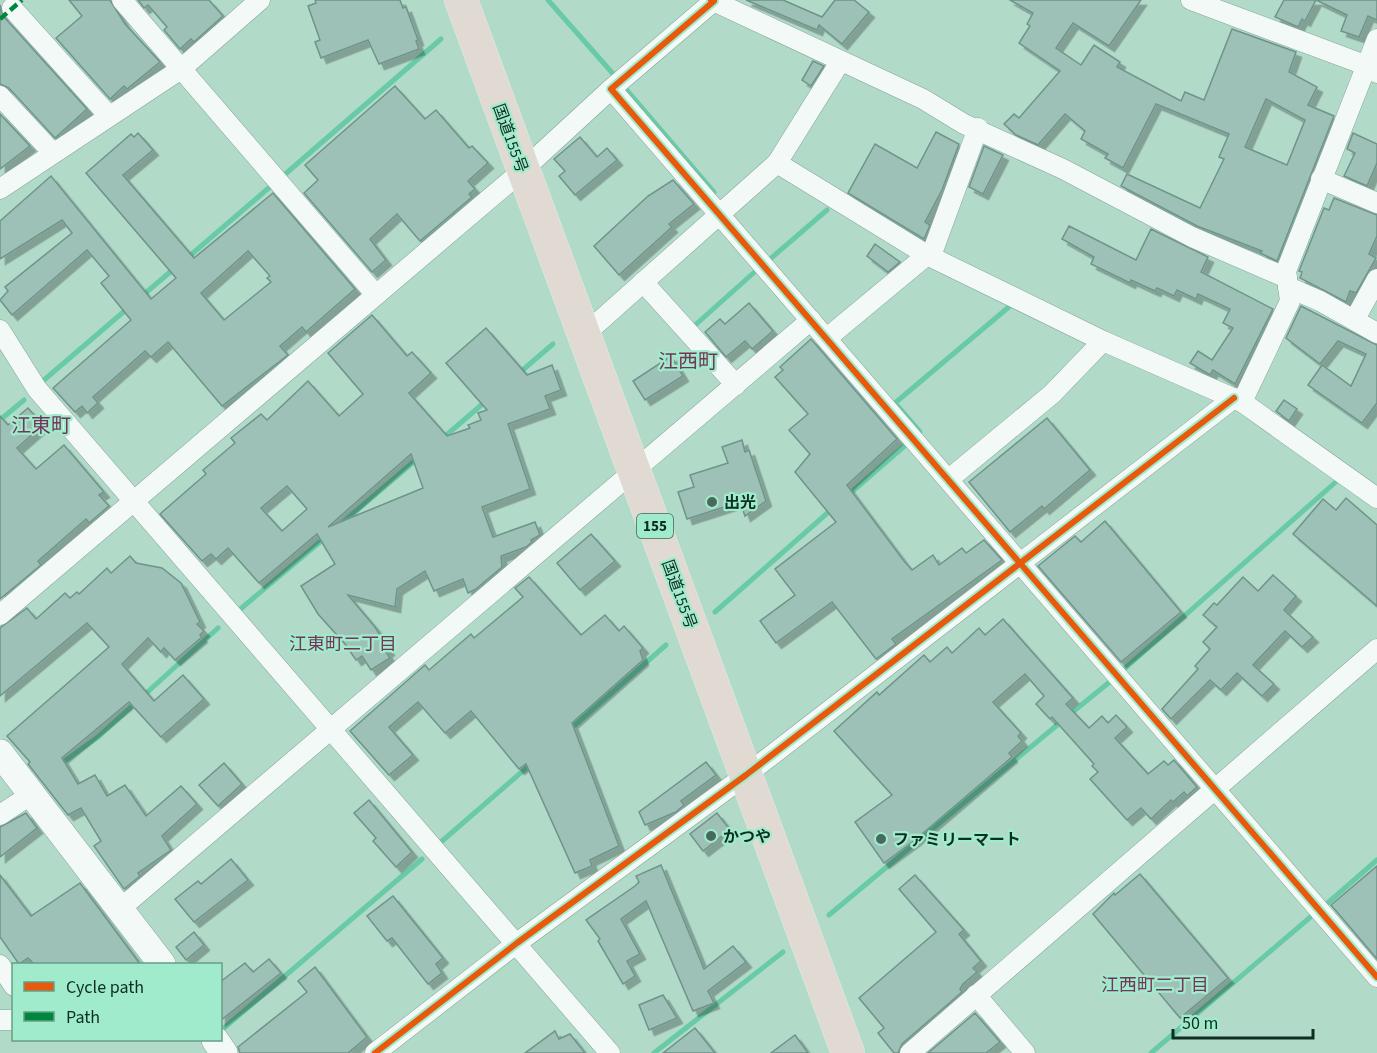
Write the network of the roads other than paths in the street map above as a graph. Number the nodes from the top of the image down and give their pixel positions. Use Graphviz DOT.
graph roads {
  1 [pos="122,0"];
  2 [pos="260,0"];
  3 [pos="461,0"];
  4 [pos="1191,0"];
  5 [pos="712,1"];
  6 [pos="12,8"];
  7 [pos="1377,39"];
  8 [pos="840,62"];
  9 [pos="181,69"];
  10 [pos="1371,69"];
  11 [pos="611,89"];
  12 [pos="0,96"];
  13 [pos="109,116"];
  14 [pos="978,128"];
  15 [pos="53,153"];
  16 [pos="777,163"];
  17 [pos="523,170"];
  18 [pos="1321,179"];
  19 [pos="0,189"];
  20 [pos="1377,203"];
  21 [pos="718,213"];
  22 [pos="929,256"];
  23 [pos="1377,279"];
  24 [pos="643,282"];
  25 [pos="1287,283"];
  26 [pos="376,295"];
  27 [pos="1355,319"];
  28 [pos="811,320"];
  29 [pos="0,330"];
  30 [pos="1377,333"];
  31 [pos="584,335"];
  32 [pos="826,338"];
  33 [pos="1103,341"];
  34 [pos="735,385"];
  35 [pos="1238,400"];
  36 [pos="635,472"];
  37 [pos="949,479"];
  38 [pos="1377,498"];
  39 [pos="134,500"];
  40 [pos="1021,563"];
  41 [pos="0,615"];
  42 [pos="1377,649"];
  43 [pos="331,731"];
  44 [pos="0,753"];
  45 [pos="746,775"];
  46 [pos="1214,789"];
  47 [pos="32,794"];
  48 [pos="0,815"];
  49 [pos="121,908"];
  50 [pos="517,943"];
  51 [pos="161,963"];
  52 [pos="0,965"];
  53 [pos="1377,977"];
  54 [pos="12,983"];
  55 [pos="976,995"];
  56 [pos="375,1053"];
  57 [pos="610,1053"];
  58 [pos="848,1053"];
  59 [pos="910,1053"];
  60 [pos="1025,1053"];
  1 -- 9 [label="street"];
  2 -- 9 [label="street"];
  3 -- 17 [label="highway, 国道155号 / 155"];
  4 -- 10 [label="street"];
  5 -- 8 [label="street"];
  5 -- 11 [label="street"];
  6 -- 13 [label="street"];
  7 -- 10 [label="street"];
  8 -- 14 [label="street"];
  8 -- 16 [label="street"];
  9 -- 13 [label="street"];
  9 -- 26 [label="street"];
  10 -- 18 [label="street"];
  11 -- 17 [label="street"];
  11 -- 21 [label="street"];
  12 -- 15 [label="street"];
  13 -- 15 [label="street"];
  14 -- 22 [label="street"];
  14 -- 25 [label="street"];
  15 -- 19 [label="street"];
  16 -- 21 [label="street"];
  16 -- 22 [label="street"];
  17 -- 26 [label="street"];
  17 -- 31 [label="highway, 国道155号 / 155"];
  18 -- 20 [label="street"];
  18 -- 25 [label="street"];
  21 -- 24 [label="street"];
  21 -- 28 [label="street"];
  22 -- 32 [label="street"];
  22 -- 33 [label="street"];
  23 -- 27 [label="street"];
  24 -- 31 [label="street"];
  24 -- 34 [label="street"];
  25 -- 27 [label="street"];
  25 -- 35 [label="street"];
  26 -- 39 [label="street"];
  27 -- 30 [label="street"];
  28 -- 32 [label="street"];
  28 -- 34 [label="street"];
  29 -- 39 [label="street"];
  31 -- 36 [label="highway, 国道155号 / 155"];
  32 -- 37 [label="street"];
  33 -- 35 [label="street"];
  33 -- 37 [label="street"];
  34 -- 36 [label="street"];
  35 -- 38 [label="street"];
  35 -- 40 [label="street"];
  36 -- 43 [label="street"];
  36 -- 45 [label="highway, 国道155号 / 155"];
  37 -- 40 [label="street"];
  39 -- 41 [label="street"];
  39 -- 43 [label="street"];
  40 -- 45 [label="street"];
  40 -- 46 [label="street"];
  42 -- 46 [label="street"];
  43 -- 49 [label="street"];
  43 -- 50 [label="street"];
  44 -- 47 [label="street"];
  45 -- 50 [label="street"];
  45 -- 58 [label="highway, 国道155号 / 155"];
  46 -- 53 [label="street"];
  46 -- 55 [label="street"];
  47 -- 48 [label="street"];
  47 -- 49 [label="street"];
  49 -- 51 [label="street"];
  50 -- 56 [label="street"];
  50 -- 57 [label="street"];
  52 -- 54 [label="street"];
  55 -- 59 [label="street"];
  55 -- 60 [label="street"];
}
